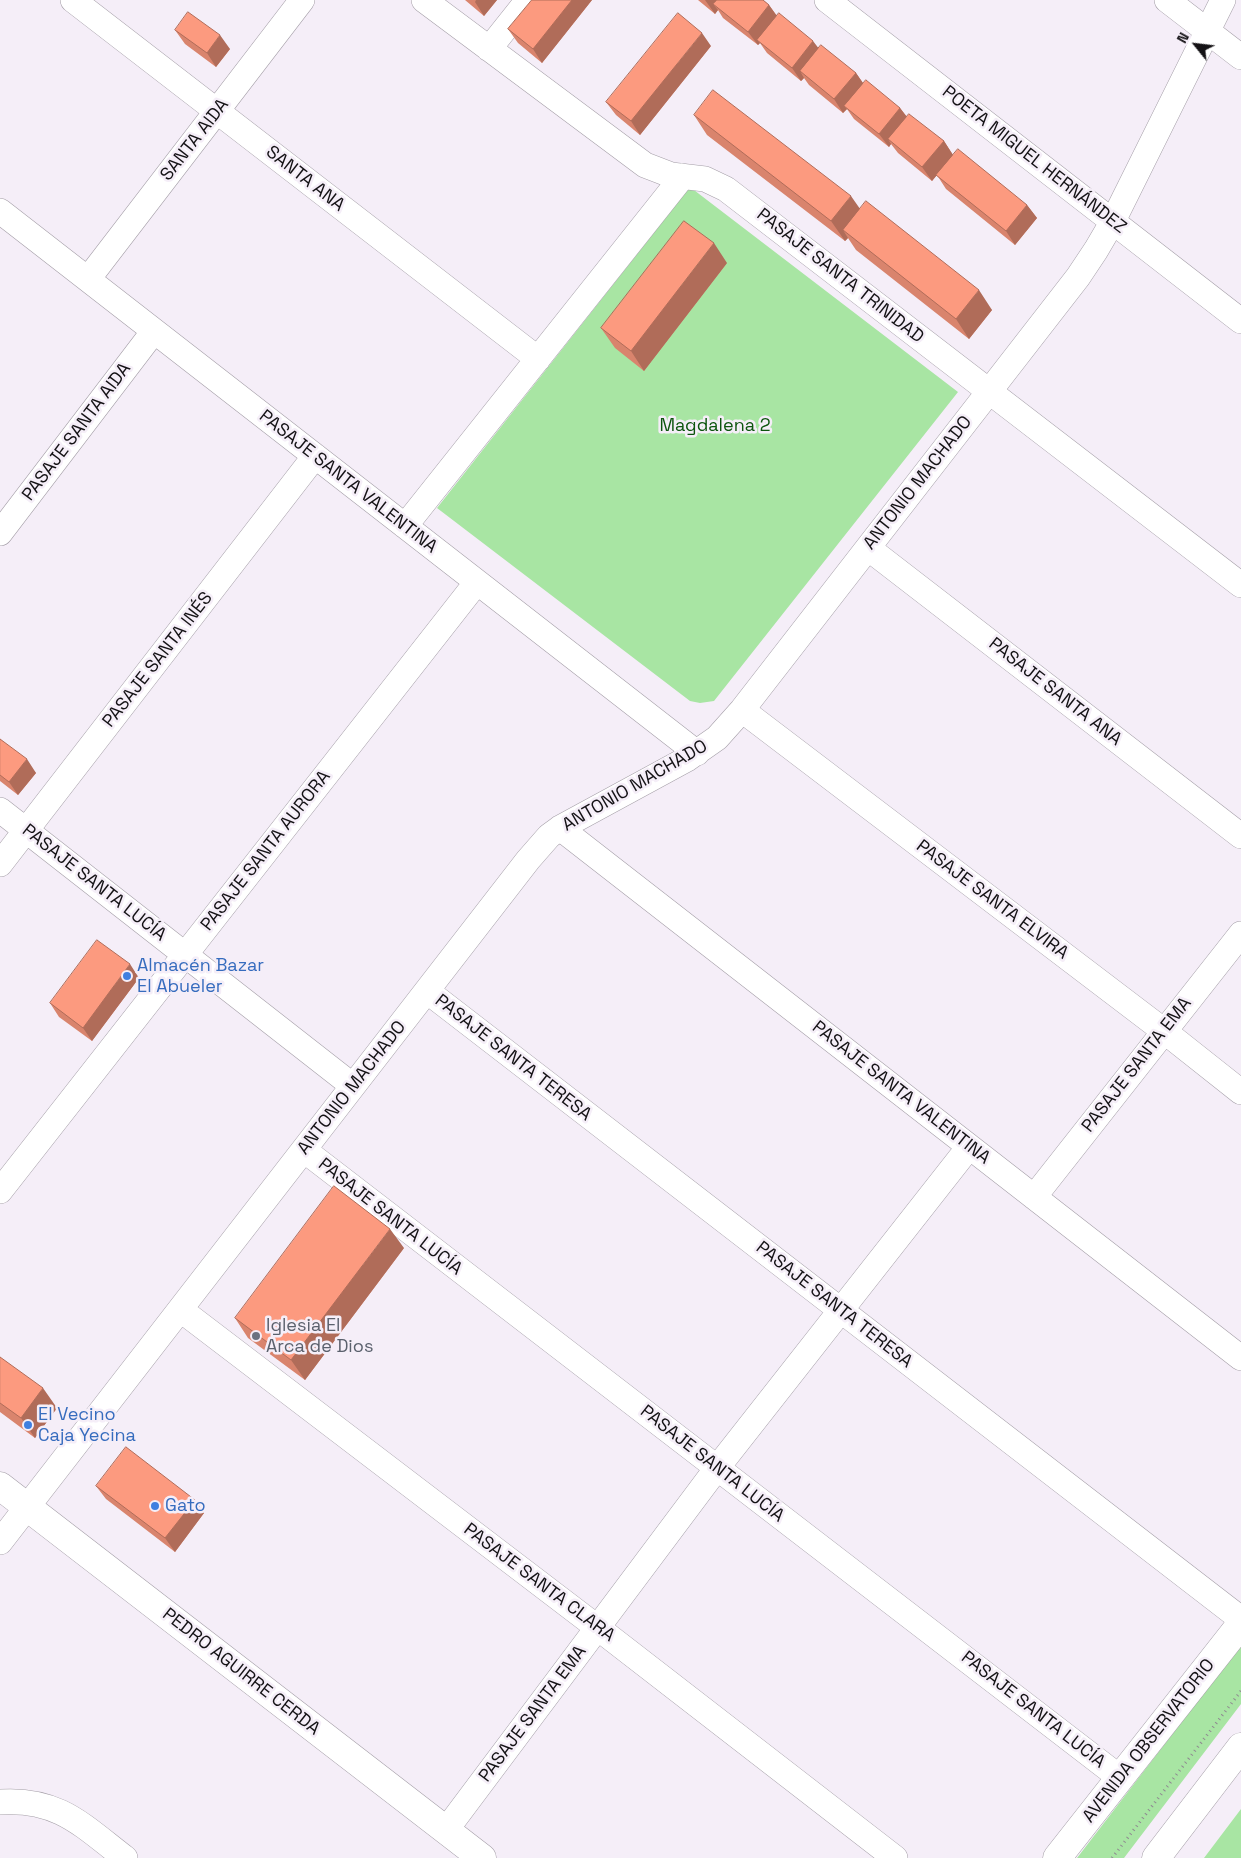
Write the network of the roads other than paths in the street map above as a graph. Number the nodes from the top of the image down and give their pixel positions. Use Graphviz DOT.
graph roads {
  1 [pos="73,0"];
  2 [pos="302,0"];
  3 [pos="424,0"];
  4 [pos="528,0"];
  5 [pos="827,0"];
  6 [pos="1168,0"];
  7 [pos="1223,0"];
  8 [pos="1207,30"];
  9 [pos="489,49"];
  10 [pos="1241,57"];
  11 [pos="217,111"];
  12 [pos="683,176"];
  13 [pos="0,211"];
  14 [pos="1113,221"];
  15 [pos="88,279"];
  16 [pos="1241,321"];
  17 [pos="154,331"];
  18 [pos="538,358"];
  19 [pos="989,391"];
  20 [pos="315,456"];
  21 [pos="404,526"];
  22 [pos="0,534"];
  23 [pos="868,548"];
  24 [pos="477,582"];
  25 [pos="1241,585"];
  26 [pos="742,710"];
  27 [pos="697,753"];
  28 [pos="0,810"];
  29 [pos="560,828"];
  30 [pos="26,830"];
  31 [pos="1241,836"];
  32 [pos="0,864"];
  33 [pos="1241,934"];
  34 [pos="185,954"];
  35 [pos="427,991"];
  36 [pos="1164,1031"];
  37 [pos="353,1086"];
  38 [pos="1241,1092"];
  39 [pos="970,1147"];
  40 [pos="304,1150"];
  41 [pos="0,1191"];
  42 [pos="1034,1197"];
  43 [pos="180,1310"];
  44 [pos="841,1311"];
  45 [pos="1241,1358"];
  46 [pos="718,1468"];
  47 [pos="0,1486"];
  48 [pos="28,1507"];
  49 [pos="0,1542"];
  50 [pos="1241,1619"];
  51 [pos="1241,1624"];
  52 [pos="598,1628"];
  53 [pos="1241,1747"];
  54 [pos="1119,1777"];
  55 [pos="0,1802"];
  56 [pos="446,1830"];
  57 [pos="125,1858"];
  58 [pos="482,1858"];
  59 [pos="895,1858"];
  60 [pos="1057,1858"];
  61 [pos="1156,1858"];
  1 -- 11 [label="street, SANTA ANA"];
  2 -- 11 [label="street, SANTA AIDA"];
  3 -- 9 [label="street, PASAJE SANTA TRINIDAD"];
  4 -- 9 [label="street"];
  5 -- 14 [label="street, POETA MIGUEL HERNÁNDEZ"];
  6 -- 8 [label="street"];
  7 -- 8 [label="street, ANTONIO MACHADO"];
  8 -- 10 [label="street"];
  8 -- 14 [label="street, ANTONIO MACHADO"];
  9 -- 12 [label="street, PASAJE SANTA TRINIDAD"];
  11 -- 15 [label="street, SANTA AIDA"];
  11 -- 18 [label="street, SANTA ANA"];
  12 -- 18 [label="street"];
  12 -- 19 [label="street, PASAJE SANTA TRINIDAD"];
  13 -- 15 [label="street, PASAJE SANTA VALENTINA"];
  14 -- 16 [label="street, POETA MIGUEL HERNÁNDEZ"];
  14 -- 19 [label="street, ANTONIO MACHADO"];
  15 -- 17 [label="street, PASAJE SANTA VALENTINA"];
  17 -- 20 [label="street, PASAJE SANTA VALENTINA"];
  17 -- 22 [label="street, PASAJE SANTA AIDA"];
  18 -- 21 [label="street"];
  19 -- 23 [label="street, ANTONIO MACHADO"];
  19 -- 25 [label="street, PASAJE SANTA TRINIDAD"];
  20 -- 21 [label="street, PASAJE SANTA VALENTINA"];
  20 -- 30 [label="street, PASAJE SANTA INÉS"];
  21 -- 24 [label="street, PASAJE SANTA VALENTINA"];
  23 -- 26 [label="street, ANTONIO MACHADO"];
  23 -- 31 [label="street, PASAJE SANTA ANA"];
  24 -- 27 [label="street, PASAJE SANTA VALENTINA"];
  24 -- 34 [label="street, PASAJE SANTA AURORA"];
  26 -- 27 [label="street, ANTONIO MACHADO"];
  26 -- 36 [label="street, PASAJE SANTA ELVIRA"];
  27 -- 29 [label="street, ANTONIO MACHADO"];
  28 -- 30 [label="street, PASAJE SANTA LUCÍA"];
  29 -- 35 [label="street, ANTONIO MACHADO"];
  29 -- 39 [label="street, PASAJE SANTA VALENTINA"];
  30 -- 32 [label="street, PASAJE SANTA INÉS"];
  30 -- 34 [label="street, PASAJE SANTA LUCÍA"];
  33 -- 36 [label="street, PASAJE SANTA EMA"];
  34 -- 37 [label="street, PASAJE SANTA LUCÍA"];
  34 -- 41 [label="street, PASAJE SANTA AURORA"];
  35 -- 37 [label="street, ANTONIO MACHADO"];
  35 -- 44 [label="street, PASAJE SANTA TERESA"];
  36 -- 38 [label="street, PASAJE SANTA ELVIRA"];
  36 -- 42 [label="street, PASAJE SANTA EMA"];
  37 -- 40 [label="street, ANTONIO MACHADO"];
  39 -- 42 [label="street, PASAJE SANTA VALENTINA"];
  39 -- 44 [label="street, PASAJE SANTA EMA"];
  40 -- 43 [label="street, ANTONIO MACHADO"];
  40 -- 46 [label="street, PASAJE SANTA LUCÍA"];
  42 -- 45 [label="street, PASAJE SANTA VALENTINA"];
  43 -- 48 [label="street, ANTONIO MACHADO"];
  43 -- 52 [label="street, PASAJE SANTA CLARA"];
  44 -- 46 [label="street, PASAJE SANTA EMA"];
  44 -- 50 [label="street, PASAJE SANTA TERESA"];
  46 -- 52 [label="street, PASAJE SANTA EMA"];
  46 -- 54 [label="street, PASAJE SANTA LUCÍA"];
  47 -- 48 [label="street, PEDRO AGUIRRE CERDA"];
  48 -- 49 [label="street, ANTONIO MACHADO"];
  48 -- 56 [label="street, PEDRO AGUIRRE CERDA"];
  51 -- 54 [label="street, AVENIDA OBSERVATORIO"];
  52 -- 56 [label="street, PASAJE SANTA EMA"];
  52 -- 59 [label="street, PASAJE SANTA CLARA"];
  53 -- 61 [label="street"];
  54 -- 60 [label="street, AVENIDA OBSERVATORIO"];
  55 -- 57 [label="street"];
  56 -- 58 [label="street, PEDRO AGUIRRE CERDA"];
}
